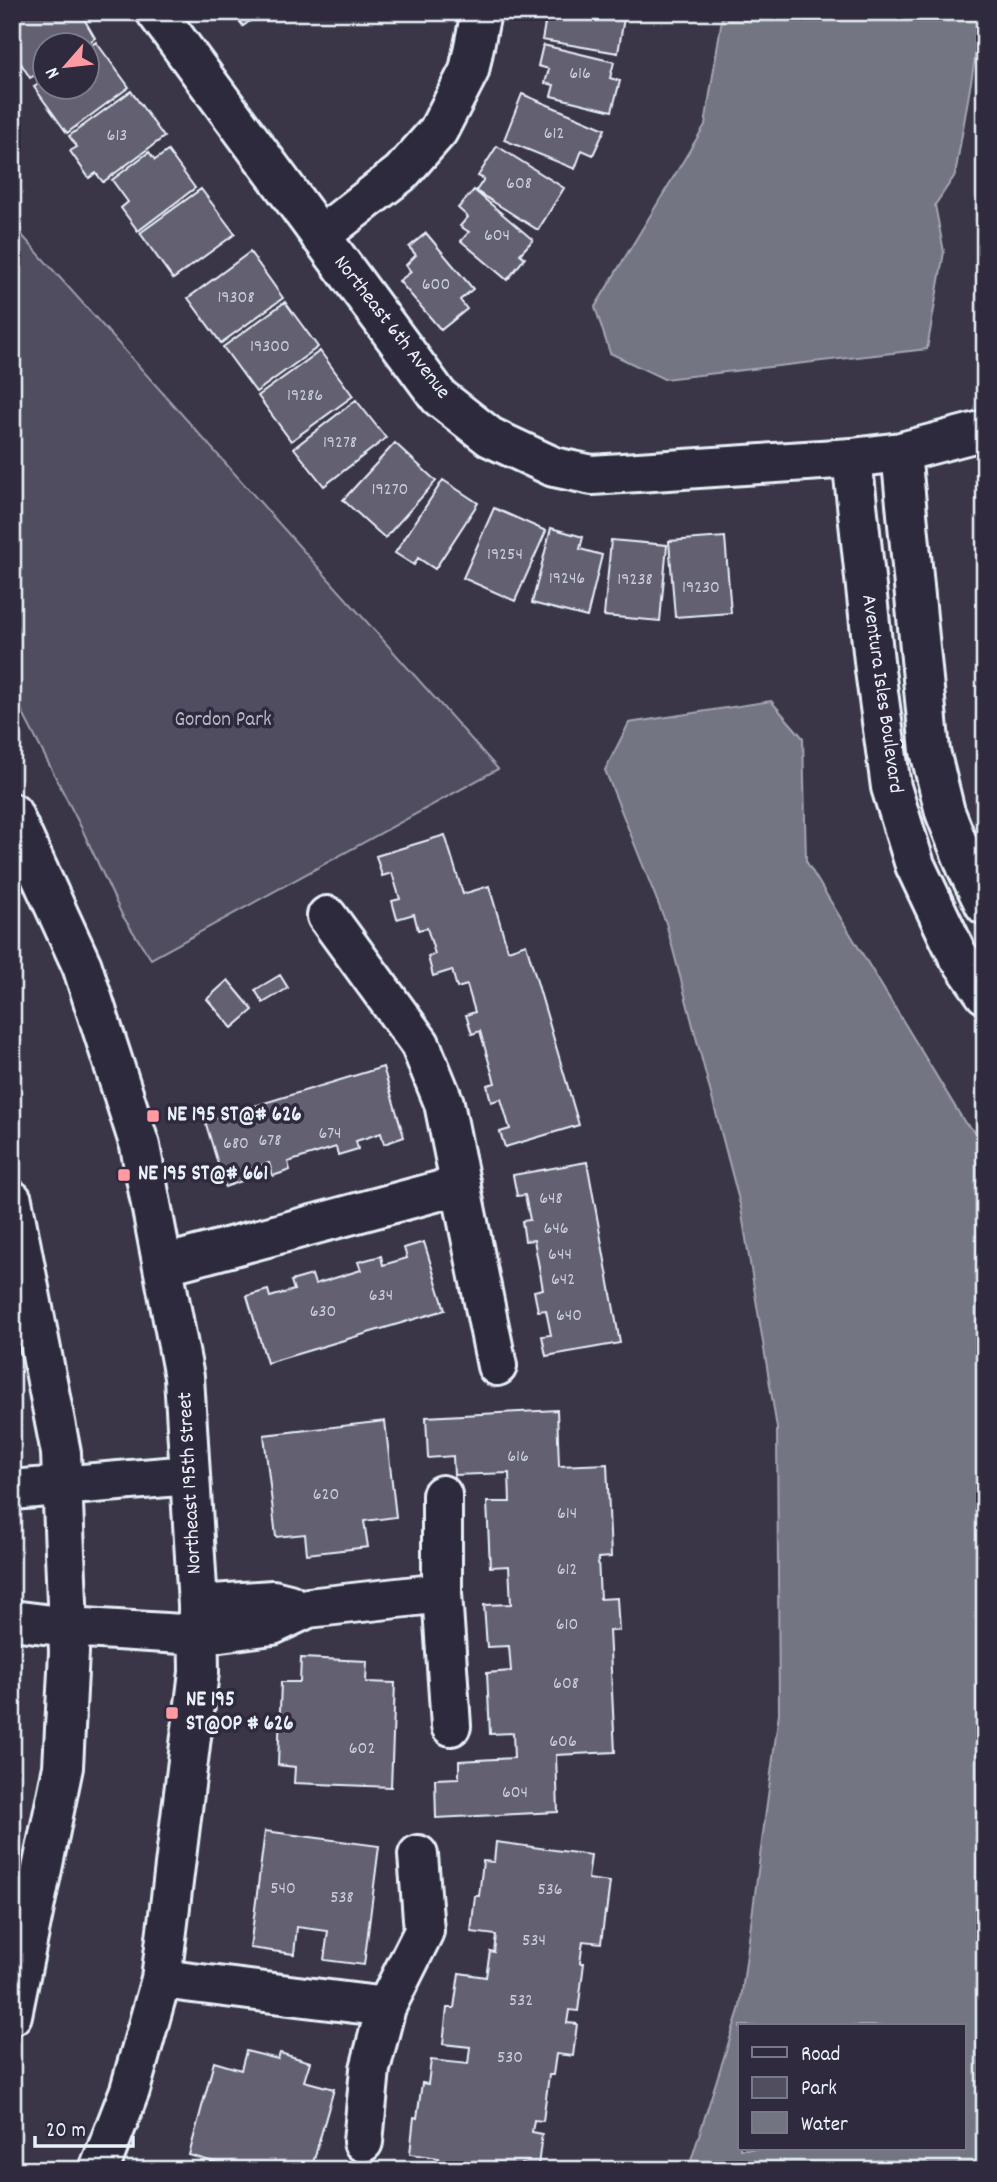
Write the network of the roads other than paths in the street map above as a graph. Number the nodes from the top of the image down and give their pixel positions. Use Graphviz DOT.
graph roads {
  1 [pos="156,12"];
  2 [pos="481,12"];
  3 [pos="320,236"];
  4 [pos="980,432"];
  5 [pos="901,452"];
  6 [pos="852,458"];
  7 [pos="12,813"];
  8 [pos="985,905"];
  9 [pos="327,916"];
  10 [pos="985,994"];
  11 [pos="461,1185"];
  12 [pos="12,1200"];
  13 [pos="163,1265"];
  14 [pos="498,1366"];
  15 [pos="190,1475"];
  16 [pos="62,1485"];
  17 [pos="12,1490"];
  18 [pos="442,1495"];
  19 [pos="442,1593"];
  20 [pos="12,1620"];
  21 [pos="198,1620"];
  22 [pos="68,1628"];
  23 [pos="451,1726"];
  24 [pos="418,1855"];
  25 [pos="161,1979"];
  26 [pos="386,2007"];
  27 [pos="12,2015"];
  28 [pos="363,2142"];
  29 [pos="99,2170"];
  1 -- 3 [label="street, Northeast 6th Avenue"];
  2 -- 3 [label="street"];
  3 -- 6 [label="street, Northeast 6th Avenue"];
  4 -- 5 [label="street, Northeast 6th Avenue"];
  5 -- 6 [label="street, Northeast 6th Avenue"];
  5 -- 8 [label="street, Aventura Isles Boulevard"];
  6 -- 10 [label="street, Aventura Isles Boulevard"];
  7 -- 13 [label="street, Northeast 195th Street"];
  9 -- 11 [label="street"];
  11 -- 13 [label="street"];
  11 -- 14 [label="street"];
  12 -- 16 [label="street"];
  13 -- 15 [label="street, Northeast 195th Street"];
  15 -- 16 [label="street"];
  15 -- 21 [label="street, Northeast 195th Street"];
  16 -- 17 [label="street"];
  16 -- 22 [label="street"];
  18 -- 19 [label="street"];
  19 -- 21 [label="street"];
  19 -- 23 [label="street"];
  20 -- 22 [label="street"];
  21 -- 22 [label="street"];
  21 -- 25 [label="street, Northeast 195th Street"];
  22 -- 27 [label="street"];
  24 -- 26 [label="street"];
  25 -- 26 [label="street"];
  25 -- 29 [label="street, Northeast 195th Street"];
  26 -- 28 [label="street"];
}
